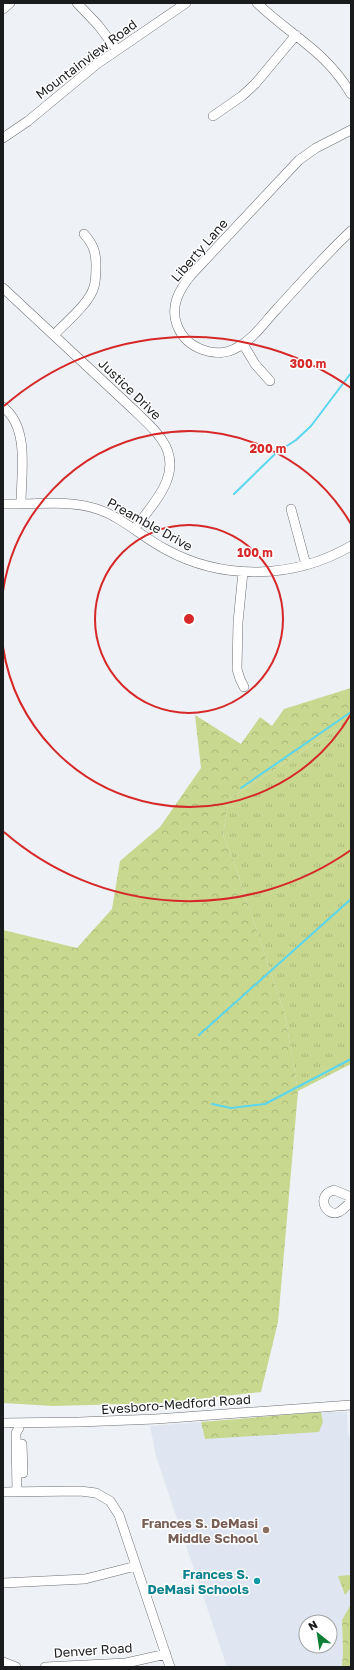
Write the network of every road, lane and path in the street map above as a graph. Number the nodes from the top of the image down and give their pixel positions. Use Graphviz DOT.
graph roads {
  1 [pos="10,3"];
  2 [pos="77,3"];
  3 [pos="186,3"];
  4 [pos="257,3"];
  5 [pos="3,9"];
  6 [pos="296,35"];
  7 [pos="117,50"];
  8 [pos="351,94"];
  9 [pos="212,116"];
  10 [pos="351,130"];
  11 [pos="3,138"];
  12 [pos="351,231"];
  13 [pos="84,234"];
  14 [pos="3,288"];
  15 [pos="54,335"];
  16 [pos="243,344"];
  17 [pos="270,381"];
  18 [pos="3,407"];
  19 [pos="3,504"];
  20 [pos="21,504"];
  21 [pos="291,509"];
  22 [pos="134,529"];
  23 [pos="351,546"];
  24 [pos="306,565"];
  25 [pos="243,572"];
  26 [pos="244,687"];
  27 [pos="351,1197"];
  28 [pos="351,1202"];
  29 [pos="351,1404"];
  30 [pos="3,1423"];
  31 [pos="19,1426"];
  32 [pos="3,1492"];
  33 [pos="20,1492"];
  34 [pos="136,1566"];
  35 [pos="3,1583"];
  36 [pos="166,1654"];
  37 [pos="3,1662"];
  38 [pos="16,1667"];
  39 [pos="45,1667"];
  40 [pos="170,1667"];
  1 -- 5 [label="street"];
  2 -- 7 [label="street"];
  3 -- 7 [label="street, Mountainview Road"];
  4 -- 6 [label="street"];
  6 -- 8 [label="street"];
  6 -- 9 [label="street"];
  7 -- 11 [label="street, Mountainview Road"];
  10 -- 16 [label="street, Liberty Lane"];
  12 -- 16 [label="street, Liberty Lane"];
  13 -- 15 [label="street"];
  14 -- 15 [label="street, Justice Drive"];
  15 -- 22 [label="street, Justice Drive"];
  16 -- 17 [label="street"];
  18 -- 20 [label="street"];
  19 -- 20 [label="street, Preamble Drive"];
  20 -- 22 [label="street, Preamble Drive"];
  21 -- 24 [label="street"];
  22 -- 25 [label="street, Preamble Drive"];
  23 -- 24 [label="street, Preamble Drive"];
  24 -- 25 [label="street, Preamble Drive"];
  25 -- 26 [label="street"];
  27 -- 28 [label="street"];
  29 -- 31 [label="street, Evesboro-Medford Road"];
  30 -- 31 [label="street, Evesboro-Medford Road"];
  31 -- 33 [label="street"];
  32 -- 33 [label="street"];
  33 -- 34 [label="street"];
  34 -- 35 [label="street"];
  34 -- 36 [label="street"];
  36 -- 39 [label="street, Denver Road"];
  36 -- 40 [label="street"];
  37 -- 38 [label="street"];
}
